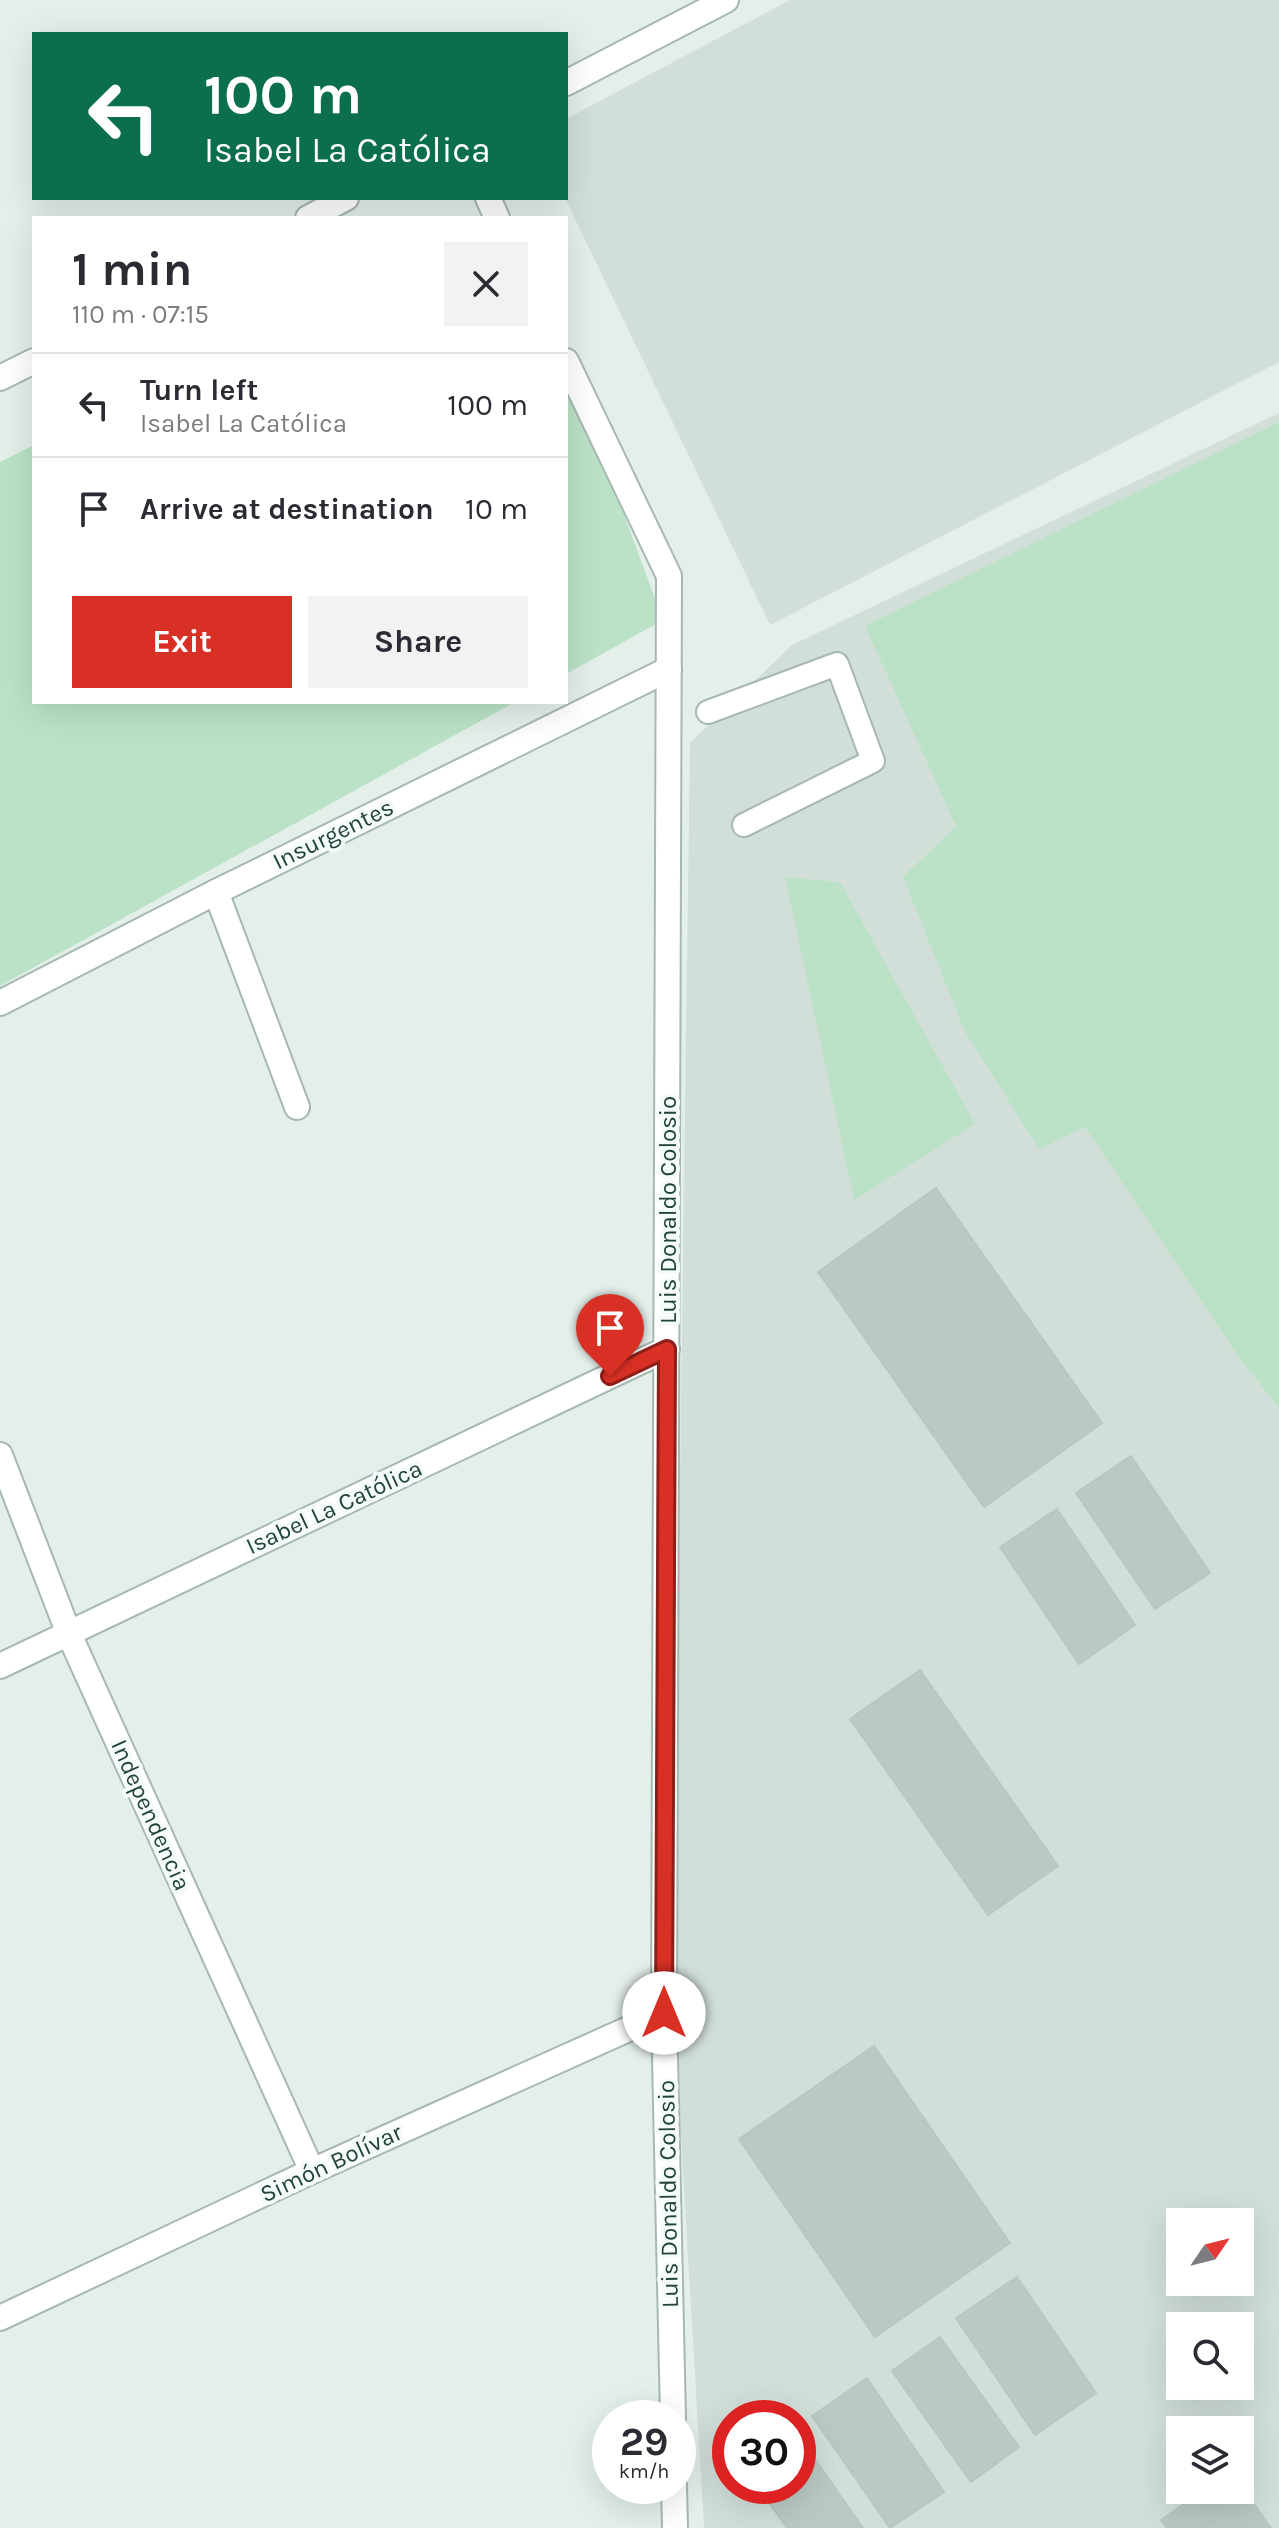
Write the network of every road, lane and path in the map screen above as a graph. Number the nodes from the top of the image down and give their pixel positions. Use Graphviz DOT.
graph roads {
  1 [pos="726,0"];
  2 [pos="568,82"];
  3 [pos="342,200"];
  4 [pos="312,216"];
  5 [pos="32,362"];
  6 [pos="568,365"];
  7 [pos="0,378"];
  8 [pos="669,669"];
  9 [pos="708,712"];
  10 [pos="744,825"];
  11 [pos="216,892"];
  12 [pos="0,1003"];
  13 [pos="297,1107"];
  14 [pos="667,1349"];
  15 [pos="0,1455"];
  16 [pos="69,1634"];
  17 [pos="0,1666"];
  18 [pos="664,2013"];
  19 [pos="312,2171"];
  20 [pos="0,2318"];
  21 [pos="673,2400"];
  22 [pos="674,2504"];
  23 [pos="675,2528"];
  1 -- 2 [label="street"];
  3 -- 4 [label="street"];
  5 -- 7 [label="street"];
  6 -- 8 [label="street, Luis Donaldo Colosio"];
  8 -- 11 [label="street, Insurgentes"];
  8 -- 14 [label="street, Luis Donaldo Colosio"];
  9 -- 10 [label="lane"];
  11 -- 12 [label="street, Insurgentes"];
  11 -- 13 [label="street"];
  14 -- 16 [label="street, Isabel La Católica"];
  14 -- 18 [label="street, Luis Donaldo Colosio"];
  15 -- 16 [label="street, Independencia"];
  16 -- 17 [label="street, Isabel La Católica"];
  16 -- 19 [label="street, Independencia"];
  18 -- 19 [label="street, Simón Bolívar"];
  18 -- 21 [label="street, Luis Donaldo Colosio"];
  19 -- 20 [label="street, Simón Bolívar"];
  22 -- 23 [label="street"];
}
